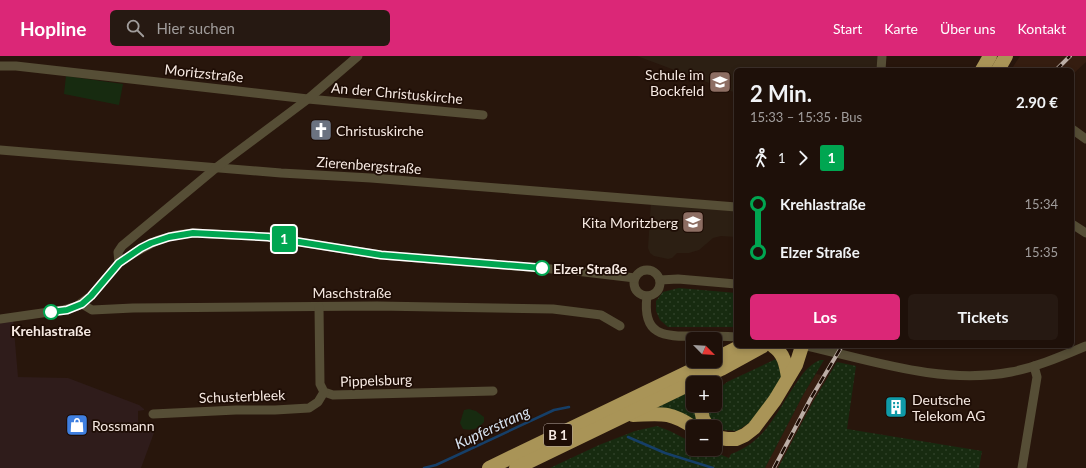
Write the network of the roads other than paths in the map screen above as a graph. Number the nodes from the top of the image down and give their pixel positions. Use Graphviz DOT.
graph roads {
  1 [pos="358,56"];
  2 [pos="882,56"];
  3 [pos="990,56"];
  4 [pos="1006,56"];
  5 [pos="0,66"];
  6 [pos="881,68"];
  7 [pos="983,68"];
  8 [pos="999,68"];
  9 [pos="308,99"];
  10 [pos="483,114"];
  11 [pos="1074,130"];
  12 [pos="1086,139"];
  13 [pos="0,150"];
  14 [pos="216,167"];
  15 [pos="734,207"];
  16 [pos="1074,225"];
  17 [pos="1086,233"];
  18 [pos="119,263"];
  19 [pos="635,278"];
  20 [pos="660,280"];
  21 [pos="734,284"];
  22 [pos="647,296"];
  23 [pos="82,304"];
  24 [pos="319,307"];
  25 [pos="0,319"];
  26 [pos="620,326"];
  27 [pos="734,337"];
  28 [pos="1086,346"];
  29 [pos="756,348"];
  30 [pos="776,348"];
  31 [pos="801,348"];
  32 [pos="815,348"];
  33 [pos="1063,350"];
  34 [pos="742,352"];
  35 [pos="722,360"];
  36 [pos="1034,366"];
  37 [pos="704,368"];
  38 [pos="707,368"];
  39 [pos="788,377"];
  40 [pos="493,391"];
  41 [pos="324,392"];
  42 [pos="153,414"];
  43 [pos="625,416"];
  44 [pos="686,423"];
  45 [pos="722,437"];
  46 [pos="489,468"];
  47 [pos="516,468"];
  48 [pos="1022,468"];
  1 -- 9 [label="street"];
  2 -- 6 [label="street"];
  3 -- 7 [label="highway"];
  4 -- 8 [label="highway"];
  5 -- 9 [label="street, Moritzstraße"];
  9 -- 10 [label="street, An der Christuskirche"];
  9 -- 14 [label="street"];
  11 -- 12 [label="street"];
  13 -- 14 [label="street, Zierenbergstraße"];
  14 -- 15 [label="street, Zierenbergstraße"];
  14 -- 18 [label="street"];
  16 -- 17 [label="street"];
  18 -- 19 [label="street"];
  18 -- 23 [label="street"];
  19 -- 20 [label="street"];
  19 -- 22 [label="street"];
  20 -- 21 [label="street"];
  20 -- 22 [label="street"];
  22 -- 27 [label="street"];
  23 -- 24 [label="street, Maschstraße"];
  23 -- 25 [label="street"];
  24 -- 26 [label="street, Maschstraße"];
  24 -- 41 [label="street, Pippelsburg"];
  28 -- 33 [label="street"];
  29 -- 34 [label="highway, B 1"];
  30 -- 39 [label="highway"];
  31 -- 39 [label="highway"];
  32 -- 36 [label="street"];
  33 -- 36 [label="street"];
  34 -- 35 [label="highway, B 1"];
  36 -- 48 [label="street"];
  37 -- 46 [label="highway, B 1"];
  38 -- 43 [label="highway, B 1"];
  39 -- 45 [label="highway"];
  40 -- 41 [label="street, Pippelsburg"];
  41 -- 42 [label="street, Schusterbleek"];
  43 -- 44 [label="highway"];
  43 -- 47 [label="highway, B 1"];
}
